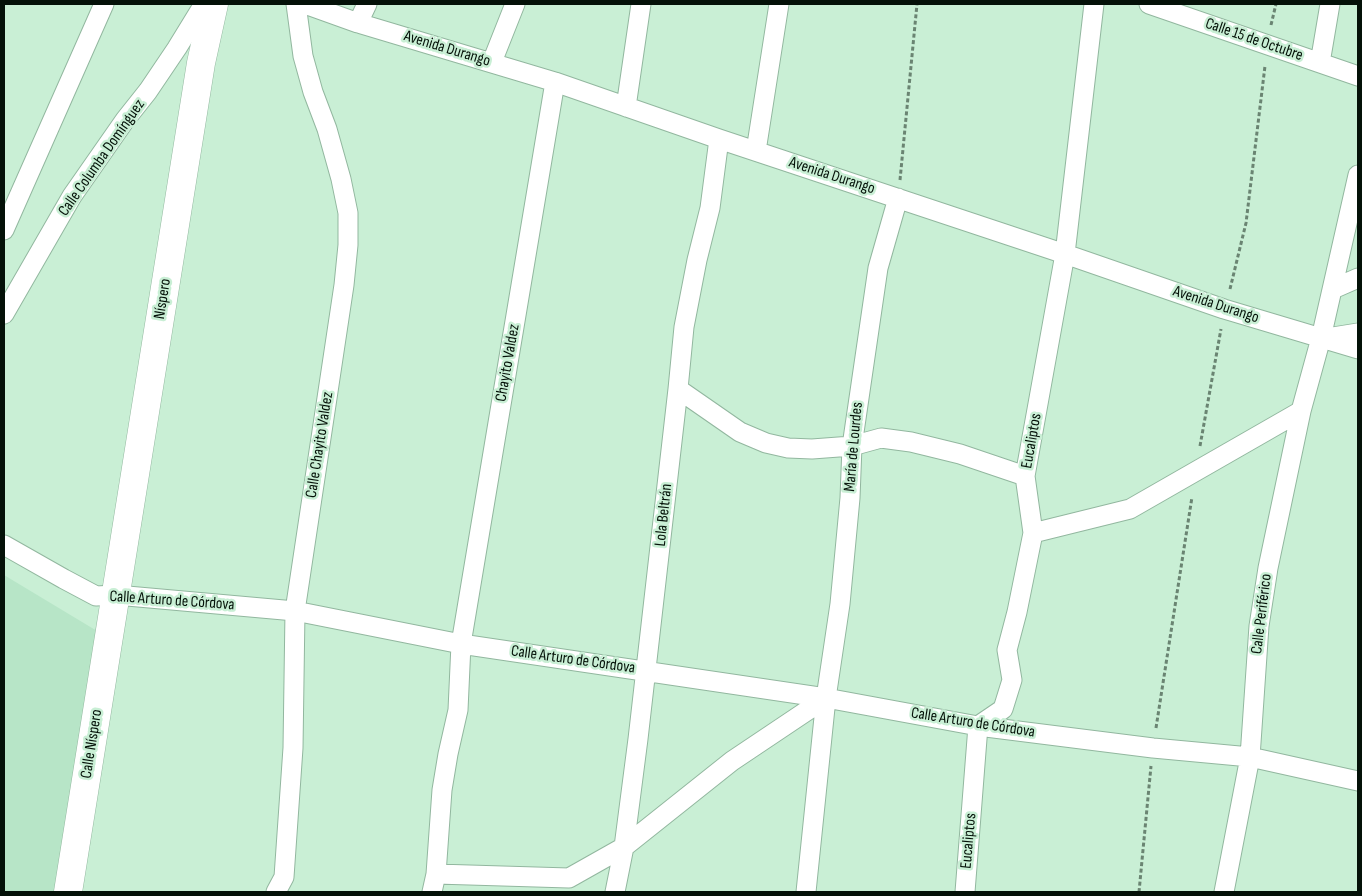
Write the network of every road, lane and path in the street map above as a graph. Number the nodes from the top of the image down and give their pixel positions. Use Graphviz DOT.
graph roads {
  1 [pos="104,4"];
  2 [pos="204,4"];
  3 [pos="214,4"];
  4 [pos="296,4"];
  5 [pos="305,4"];
  6 [pos="368,4"];
  7 [pos="515,4"];
  8 [pos="641,4"];
  9 [pos="779,4"];
  10 [pos="918,4"];
  11 [pos="1094,4"];
  12 [pos="1149,4"];
  13 [pos="1330,4"];
  14 [pos="358,23"];
  15 [pos="492,62"];
  16 [pos="1320,63"];
  17 [pos="1358,76"];
  18 [pos="555,82"];
  19 [pos="626,107"];
  20 [pos="718,139"];
  21 [pos="756,151"];
  22 [pos="1358,175"];
  23 [pos="898,198"];
  24 [pos="4,230"];
  25 [pos="1065,254"];
  26 [pos="1358,278"];
  27 [pos="1333,289"];
  28 [pos="4,314"];
  29 [pos="1358,333"];
  30 [pos="1321,338"];
  31 [pos="1358,349"];
  32 [pos="678,389"];
  33 [pos="1301,411"];
  34 [pos="852,446"];
  35 [pos="1026,476"];
  36 [pos="1033,533"];
  37 [pos="4,544"];
  38 [pos="116,596"];
  39 [pos="295,611"];
  40 [pos="461,644"];
  41 [pos="646,670"];
  42 [pos="826,698"];
  43 [pos="978,726"];
  44 [pos="1250,758"];
  45 [pos="1358,781"];
  46 [pos="624,847"];
  47 [pos="434,883"];
  48 [pos="68,892"];
  49 [pos="276,892"];
  50 [pos="615,892"];
  51 [pos="806,892"];
  52 [pos="965,892"];
  53 [pos="1224,892"];
  1 -- 24 [label="street"];
  2 -- 28 [label="street, Calle Columba Domínguez"];
  3 -- 38 [label="street, Níspero"];
  4 -- 39 [label="street, Calle Chayito Valdez"];
  5 -- 14 [label="street, Avenida Durango"];
  6 -- 14 [label="street"];
  7 -- 15 [label="street"];
  8 -- 19 [label="street"];
  9 -- 21 [label="street"];
  10 -- 23 [label="path"];
  11 -- 25 [label="street, Eucaliptos"];
  12 -- 16 [label="street, Calle 15 de Octubre"];
  13 -- 16 [label="street"];
  14 -- 15 [label="street, Avenida Durango"];
  15 -- 18 [label="street, Avenida Durango"];
  16 -- 17 [label="street, Calle 15 de Octubre"];
  18 -- 19 [label="street, Avenida Durango"];
  18 -- 40 [label="street, Chayito Valdez"];
  19 -- 20 [label="street, Avenida Durango"];
  20 -- 21 [label="street, Avenida Durango"];
  20 -- 32 [label="street, Lola Beltrán"];
  21 -- 23 [label="street, Avenida Durango"];
  22 -- 27 [label="street, Calle Periférico"];
  23 -- 25 [label="street, Avenida Durango"];
  23 -- 34 [label="street, María de Lourdes"];
  25 -- 30 [label="street, Avenida Durango"];
  25 -- 35 [label="street, Eucaliptos"];
  26 -- 27 [label="street"];
  27 -- 30 [label="street, Calle Periférico"];
  29 -- 30 [label="street"];
  30 -- 31 [label="street, Avenida Durango"];
  30 -- 33 [label="street, Calle Periférico"];
  32 -- 34 [label="street"];
  32 -- 41 [label="street, Lola Beltrán"];
  33 -- 36 [label="street"];
  33 -- 44 [label="street, Calle Periférico"];
  34 -- 35 [label="street"];
  34 -- 42 [label="street, María de Lourdes"];
  35 -- 36 [label="street, Eucaliptos"];
  36 -- 43 [label="street, Eucaliptos"];
  37 -- 38 [label="street, Calle Arturo de Córdova"];
  38 -- 39 [label="street, Calle Arturo de Córdova"];
  38 -- 48 [label="street, Calle Níspero"];
  39 -- 40 [label="street, Calle Arturo de Córdova"];
  39 -- 49 [label="street, Calle Chayito Valdez"];
  40 -- 41 [label="street, Calle Arturo de Córdova"];
  40 -- 47 [label="street"];
  41 -- 42 [label="street, Calle Arturo de Córdova"];
  41 -- 46 [label="street, Lola Beltrán"];
  42 -- 43 [label="street, Calle Arturo de Córdova"];
  42 -- 46 [label="street"];
  42 -- 51 [label="street, María de Lourdes"];
  43 -- 44 [label="street, Calle Arturo de Córdova"];
  43 -- 52 [label="street, Eucaliptos"];
  44 -- 45 [label="street"];
  44 -- 53 [label="street, Calle Periférico"];
  46 -- 47 [label="street"];
  46 -- 50 [label="street, Lola Beltrán"];
}
